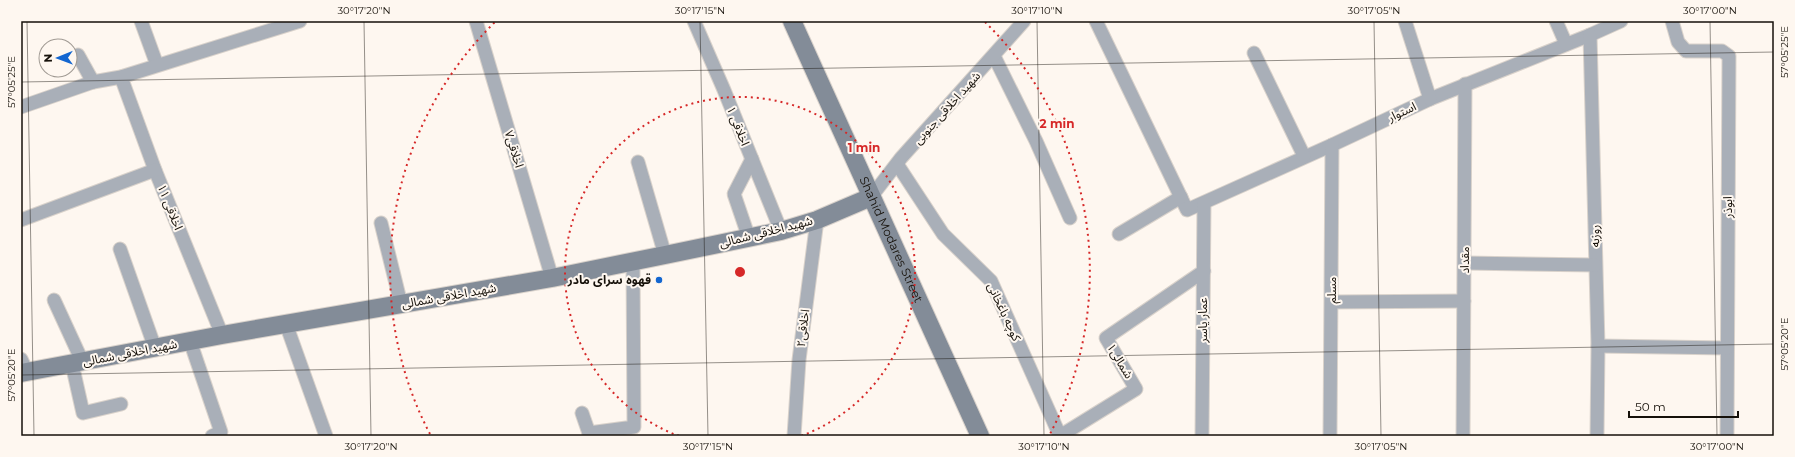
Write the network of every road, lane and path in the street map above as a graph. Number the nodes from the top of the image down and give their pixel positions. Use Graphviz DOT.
graph roads {
  1 [pos="141,21"];
  2 [pos="300,21"];
  3 [pos="476,21"];
  4 [pos="694,21"];
  5 [pos="792,21"];
  6 [pos="1024,21"];
  7 [pos="1096,21"];
  8 [pos="1405,21"];
  9 [pos="1556,21"];
  10 [pos="1621,21"];
  11 [pos="1672,21"];
  12 [pos="1590,35"];
  13 [pos="1566,44"];
  14 [pos="1254,53"];
  15 [pos="78,55"];
  16 [pos="994,56"];
  17 [pos="158,66"];
  18 [pos="121,77"];
  19 [pos="93,82"];
  20 [pos="1465,84"];
  21 [pos="1430,99"];
  22 [pos="21,107"];
  23 [pos="1332,145"];
  24 [pos="1304,156"];
  25 [pos="752,159"];
  26 [pos="638,162"];
  27 [pos="897,164"];
  28 [pos="155,170"];
  29 [pos="871,197"];
  30 [pos="1181,197"];
  31 [pos="1204,203"];
  32 [pos="1070,218"];
  33 [pos="21,220"];
  34 [pos="816,220"];
  35 [pos="381,222"];
  36 [pos="781,231"];
  37 [pos="1119,234"];
  38 [pos="749,238"];
  39 [pos="120,249"];
  40 [pos="665,255"];
  41 [pos="633,261"];
  42 [pos="1465,263"];
  43 [pos="1595,265"];
  44 [pos="1204,272"];
  45 [pos="552,278"];
  46 [pos="54,300"];
  47 [pos="1464,301"];
  48 [pos="1332,302"];
  49 [pos="401,304"];
  50 [pos="286,324"];
  51 [pos="222,335"];
  52 [pos="190,341"];
  53 [pos="1598,346"];
  54 [pos="155,348"];
  55 [pos="1727,348"];
  56 [pos="78,364"];
  57 [pos="23,368"];
  58 [pos="121,404"];
  59 [pos="582,412"];
  60 [pos="590,434"];
  61 [pos="212,436"];
  62 [pos="326,436"];
  63 [pos="794,436"];
  64 [pos="980,436"];
  65 [pos="1060,436"];
  66 [pos="1202,436"];
  67 [pos="1330,436"];
  68 [pos="1463,436"];
  69 [pos="1597,436"];
  70 [pos="1727,436"];
  1 -- 17 [label="street"];
  2 -- 17 [label="street"];
  3 -- 45 [label="street, اخلاقی۷"];
  4 -- 25 [label="street, اخلاقی ۱"];
  5 -- 29 [label="main road, Shahid Modares Street"];
  6 -- 16 [label="street, شهید اخلاقی جنوبی"];
  7 -- 30 [label="street"];
  8 -- 21 [label="street"];
  9 -- 13 [label="street"];
  10 -- 12 [label="street, استوار"];
  11 -- 55 [label="street, ابوذر"];
  12 -- 13 [label="street, استوار"];
  12 -- 43 [label="street, روزبه"];
  13 -- 20 [label="street, استوار"];
  14 -- 24 [label="street"];
  15 -- 19 [label="street"];
  16 -- 27 [label="street, شهید اخلاقی جنوبی"];
  16 -- 32 [label="street"];
  17 -- 18 [label="street"];
  18 -- 19 [label="street"];
  18 -- 28 [label="street, اخلاقی ۱۱"];
  19 -- 22 [label="street"];
  20 -- 21 [label="street, استوار"];
  20 -- 42 [label="street, مقداد"];
  21 -- 23 [label="street, استوار"];
  23 -- 24 [label="street, استوار"];
  23 -- 48 [label="street, مسلم"];
  24 -- 31 [label="street, استوار"];
  25 -- 36 [label="street, اخلاقی ۱"];
  25 -- 38 [label="street"];
  26 -- 40 [label="street"];
  27 -- 29 [label="street, شهید اخلاقی جنوبی"];
  27 -- 65 [label="street, کوچه باغخانی"];
  28 -- 33 [label="street"];
  28 -- 51 [label="street, اخلاقی ۱۱"];
  29 -- 34 [label="main road, شهید اخلاقی شمالی"];
  29 -- 64 [label="main road, Shahid Modares Street"];
  30 -- 31 [label="street, استوار"];
  30 -- 37 [label="street"];
  31 -- 44 [label="street, عمار یاسر"];
  34 -- 36 [label="main road, شهید اخلاقی شمالی"];
  34 -- 63 [label="street, اخلاقی۲"];
  35 -- 49 [label="street"];
  36 -- 38 [label="main road, شهید اخلاقی شمالی"];
  38 -- 40 [label="main road, شهید اخلاقی شمالی"];
  39 -- 54 [label="street"];
  40 -- 41 [label="main road, شهید اخلاقی شمالی"];
  41 -- 45 [label="main road, شهید اخلاقی شمالی"];
  41 -- 60 [label="street"];
  42 -- 43 [label="street"];
  42 -- 47 [label="street, مقداد"];
  43 -- 53 [label="street, روزبه"];
  44 -- 65 [label="street, شمالی۱"];
  44 -- 66 [label="street, عمار یاسر"];
  45 -- 49 [label="main road, شهید اخلاقی شمالی"];
  46 -- 56 [label="street"];
  47 -- 48 [label="street"];
  47 -- 68 [label="street, مقداد"];
  48 -- 67 [label="street, مسلم"];
  49 -- 50 [label="main road, شهید اخلاقی شمالی"];
  50 -- 51 [label="main road, شهید اخلاقی شمالی"];
  50 -- 62 [label="street"];
  51 -- 52 [label="main road, شهید اخلاقی شمالی"];
  52 -- 54 [label="main road, شهید اخلاقی شمالی"];
  52 -- 61 [label="street"];
  53 -- 55 [label="street"];
  53 -- 69 [label="street, روزبه"];
  54 -- 56 [label="main road, شهید اخلاقی شمالی"];
  55 -- 70 [label="street, ابوذر"];
  56 -- 57 [label="main road, شهید اخلاقی شمالی"];
  56 -- 58 [label="street"];
  59 -- 60 [label="street"];
}
